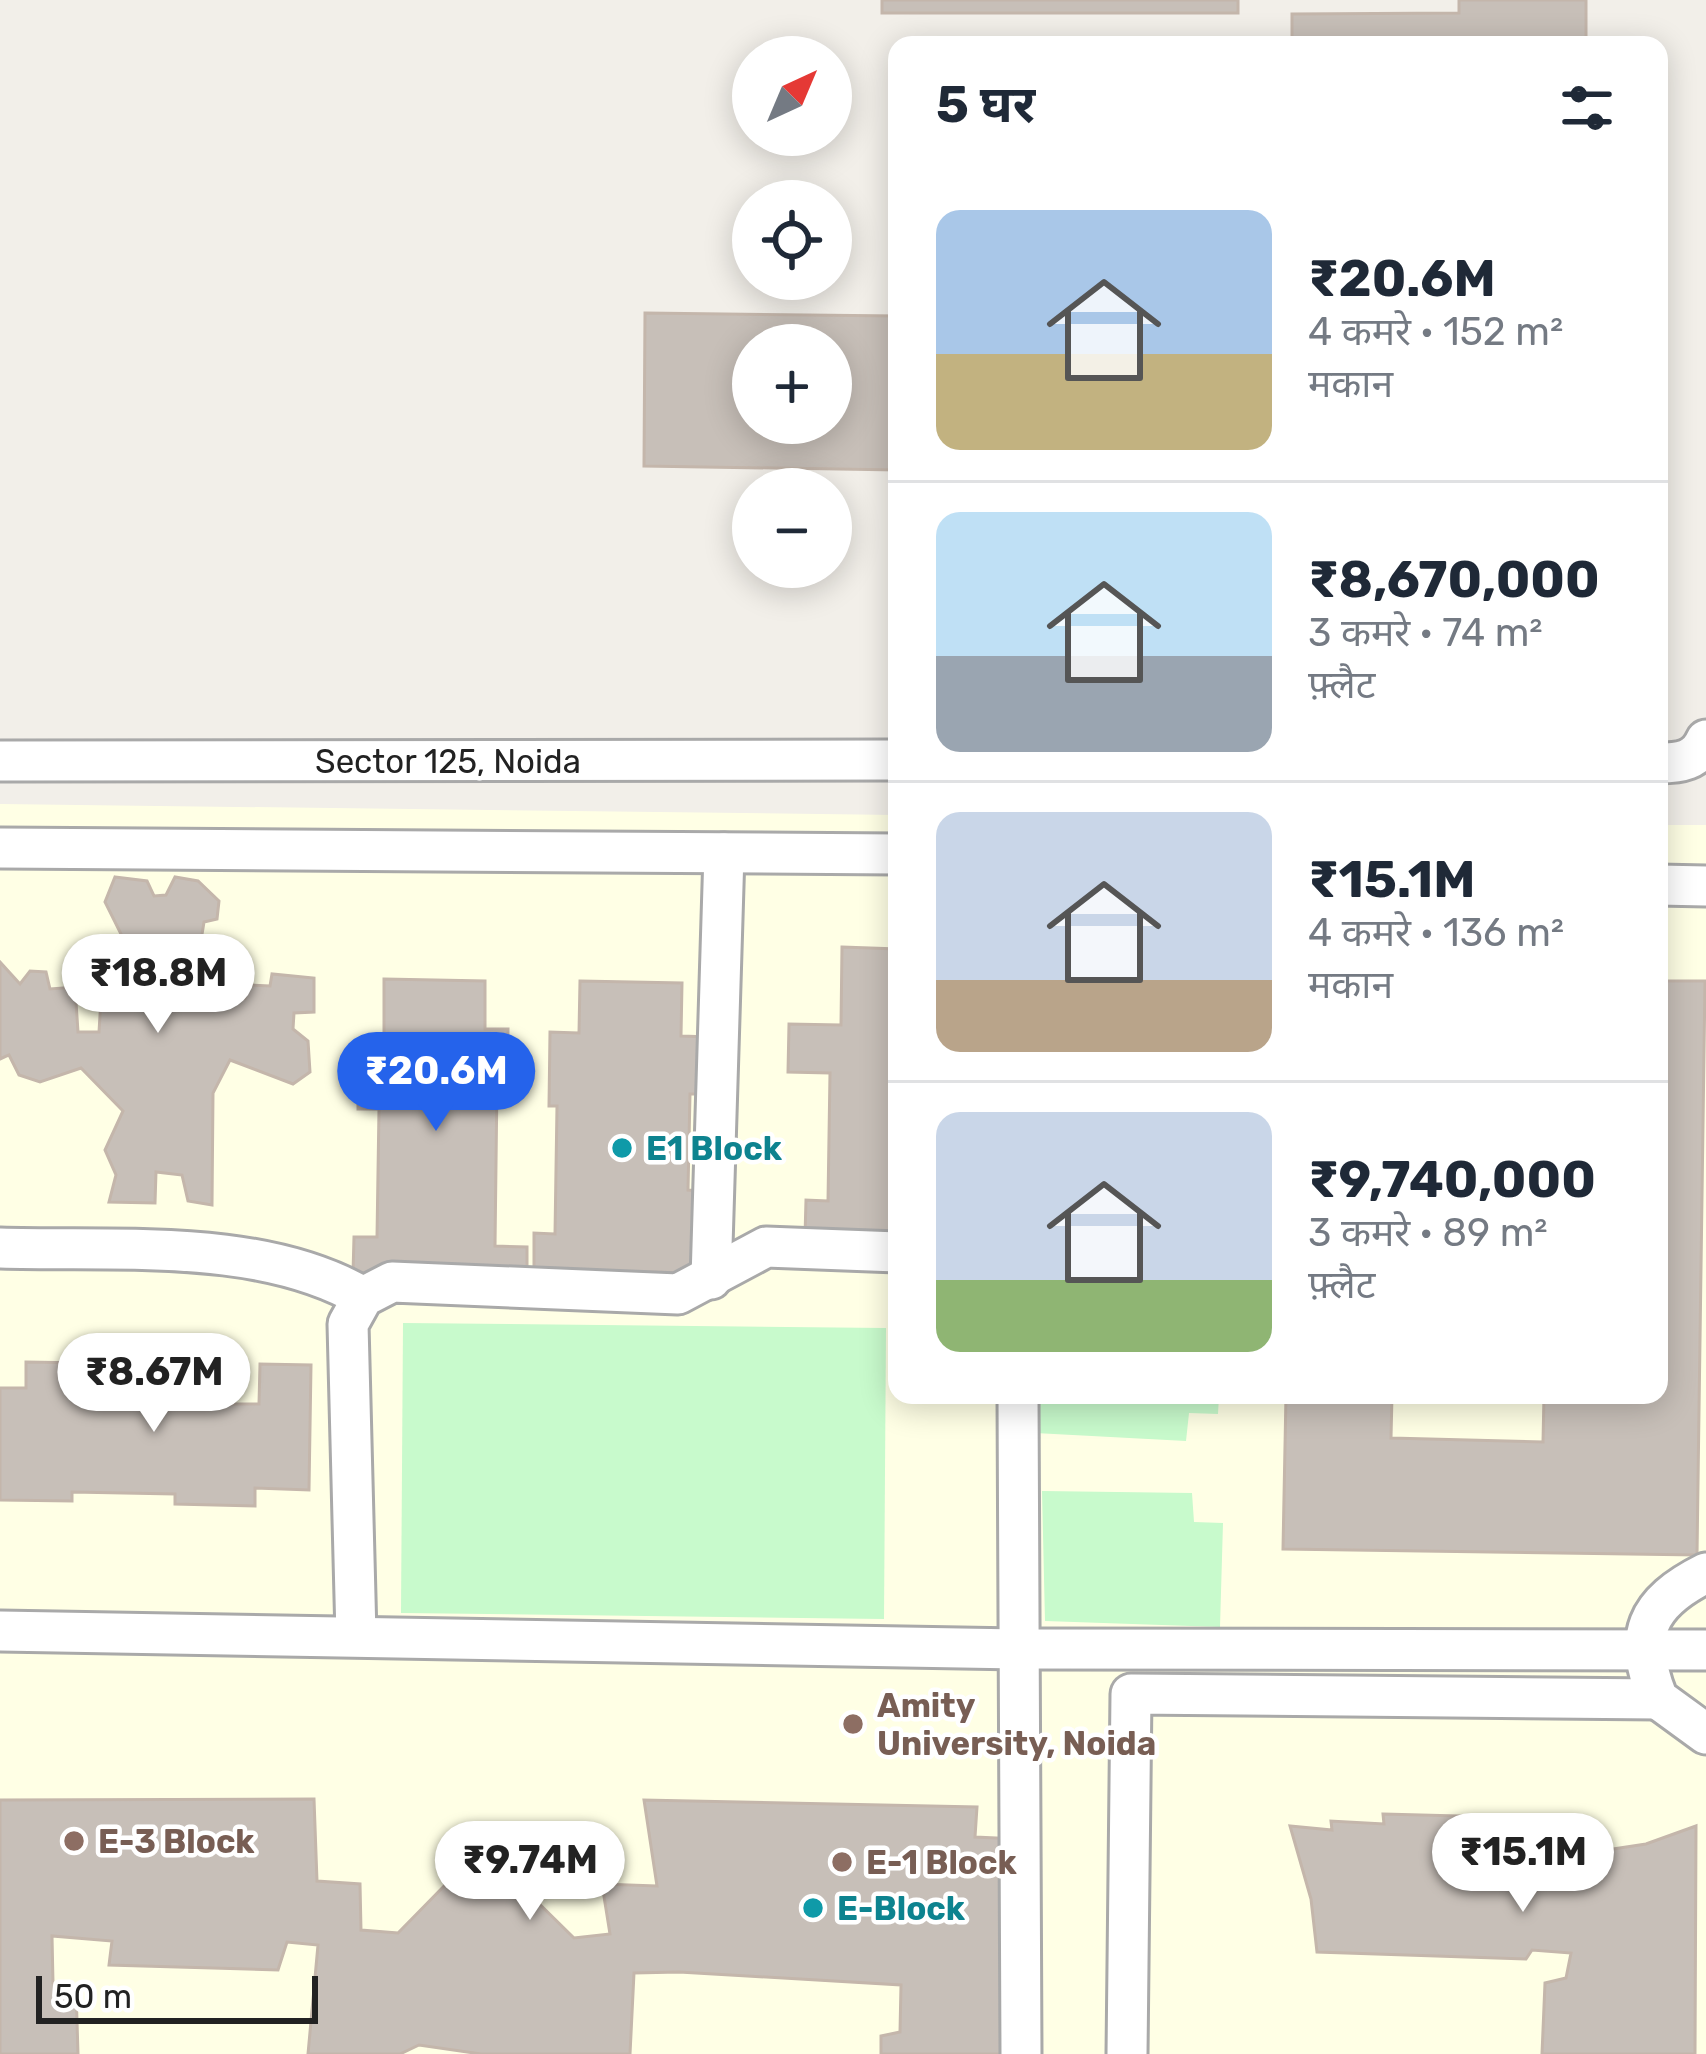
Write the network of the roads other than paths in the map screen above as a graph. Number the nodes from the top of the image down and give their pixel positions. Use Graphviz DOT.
graph roads {
  1 [pos="1706,740"];
  2 [pos="888,760"];
  3 [pos="0,761"];
  4 [pos="1668,763"];
  5 [pos="0,848"];
  6 [pos="724,853"];
  7 [pos="888,854"];
  8 [pos="1668,885"];
  9 [pos="1706,886"];
  10 [pos="0,1248"];
  11 [pos="888,1252"];
  12 [pos="711,1279"];
  13 [pos="363,1298"];
  14 [pos="1018,1404"];
  15 [pos="1706,1574"];
  16 [pos="0,1631"];
  17 [pos="356,1636"];
  18 [pos="1023,1649"];
  19 [pos="1646,1650"];
  20 [pos="1706,1650"];
  21 [pos="1658,1699"];
  22 [pos="1706,1734"];
  23 [pos="1021,2054"];
  24 [pos="1127,2054"];
  1 -- 4 [label="street"];
  2 -- 3 [label="street, Sector 125, Noida"];
  5 -- 6 [label="street"];
  6 -- 7 [label="street"];
  6 -- 12 [label="street"];
  8 -- 9 [label="street"];
  10 -- 13 [label="street"];
  11 -- 12 [label="street"];
  12 -- 13 [label="street"];
  13 -- 17 [label="street"];
  14 -- 18 [label="street"];
  15 -- 19 [label="street"];
  16 -- 17 [label="street"];
  17 -- 18 [label="street"];
  18 -- 19 [label="street"];
  18 -- 23 [label="street"];
  19 -- 20 [label="street"];
  19 -- 21 [label="street"];
  21 -- 22 [label="street"];
  21 -- 24 [label="street"];
}
